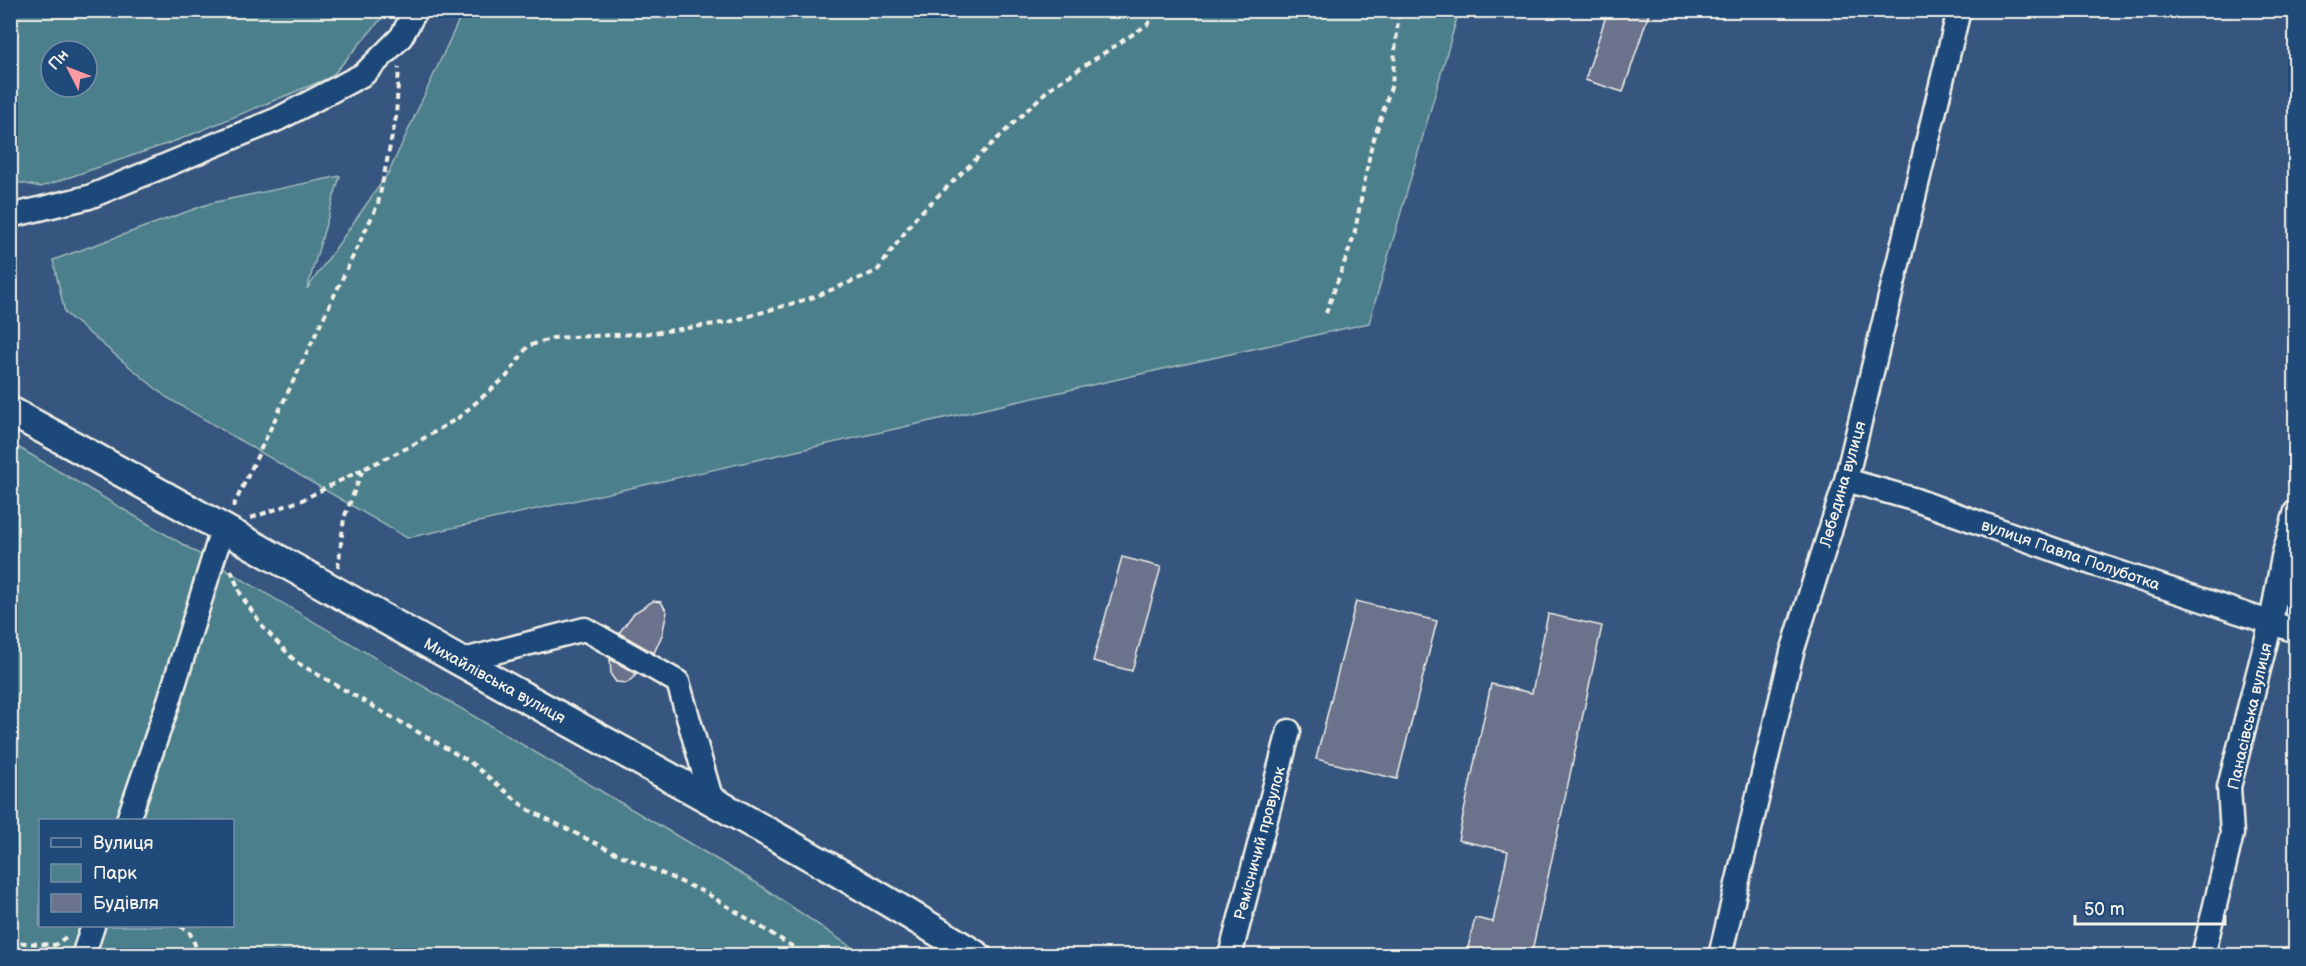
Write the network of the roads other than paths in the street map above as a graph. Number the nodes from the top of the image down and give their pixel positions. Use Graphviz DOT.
graph roads {
  1 [pos="416,10"];
  2 [pos="1959,10"];
  3 [pos="10,216"];
  4 [pos="10,411"];
  5 [pos="1846,480"];
  6 [pos="2295,511"];
  7 [pos="221,535"];
  8 [pos="2271,622"];
  9 [pos="2295,631"];
  10 [pos="460,661"];
  11 [pos="1289,731"];
  12 [pos="712,801"];
  13 [pos="128,819"];
  14 [pos="83,929"];
  15 [pos="83,956"];
  16 [pos="977,956"];
  17 [pos="1230,956"];
  18 [pos="1720,956"];
  19 [pos="2203,956"];
  1 -- 3 [label="street"];
  2 -- 5 [label="street, Лебедина вулиця"];
  4 -- 7 [label="main road, Михайлівська вулиця"];
  5 -- 8 [label="street, вулиця Павла Полуботка"];
  5 -- 18 [label="street, Лебедина вулиця"];
  6 -- 8 [label="street, Панасівська вулиця"];
  7 -- 10 [label="main road, Михайлівська вулиця"];
  7 -- 13 [label="street"];
  8 -- 9 [label="street, вулиця Павла Полуботка"];
  8 -- 19 [label="street, Панасівська вулиця"];
  10 -- 12 [label="main road, Михайлівська вулиця"];
  10 -- 12 [label="street"];
  11 -- 17 [label="street, Ремісничий провулок"];
  12 -- 16 [label="main road, Михайлівська вулиця"];
  14 -- 15 [label="street"];
}
